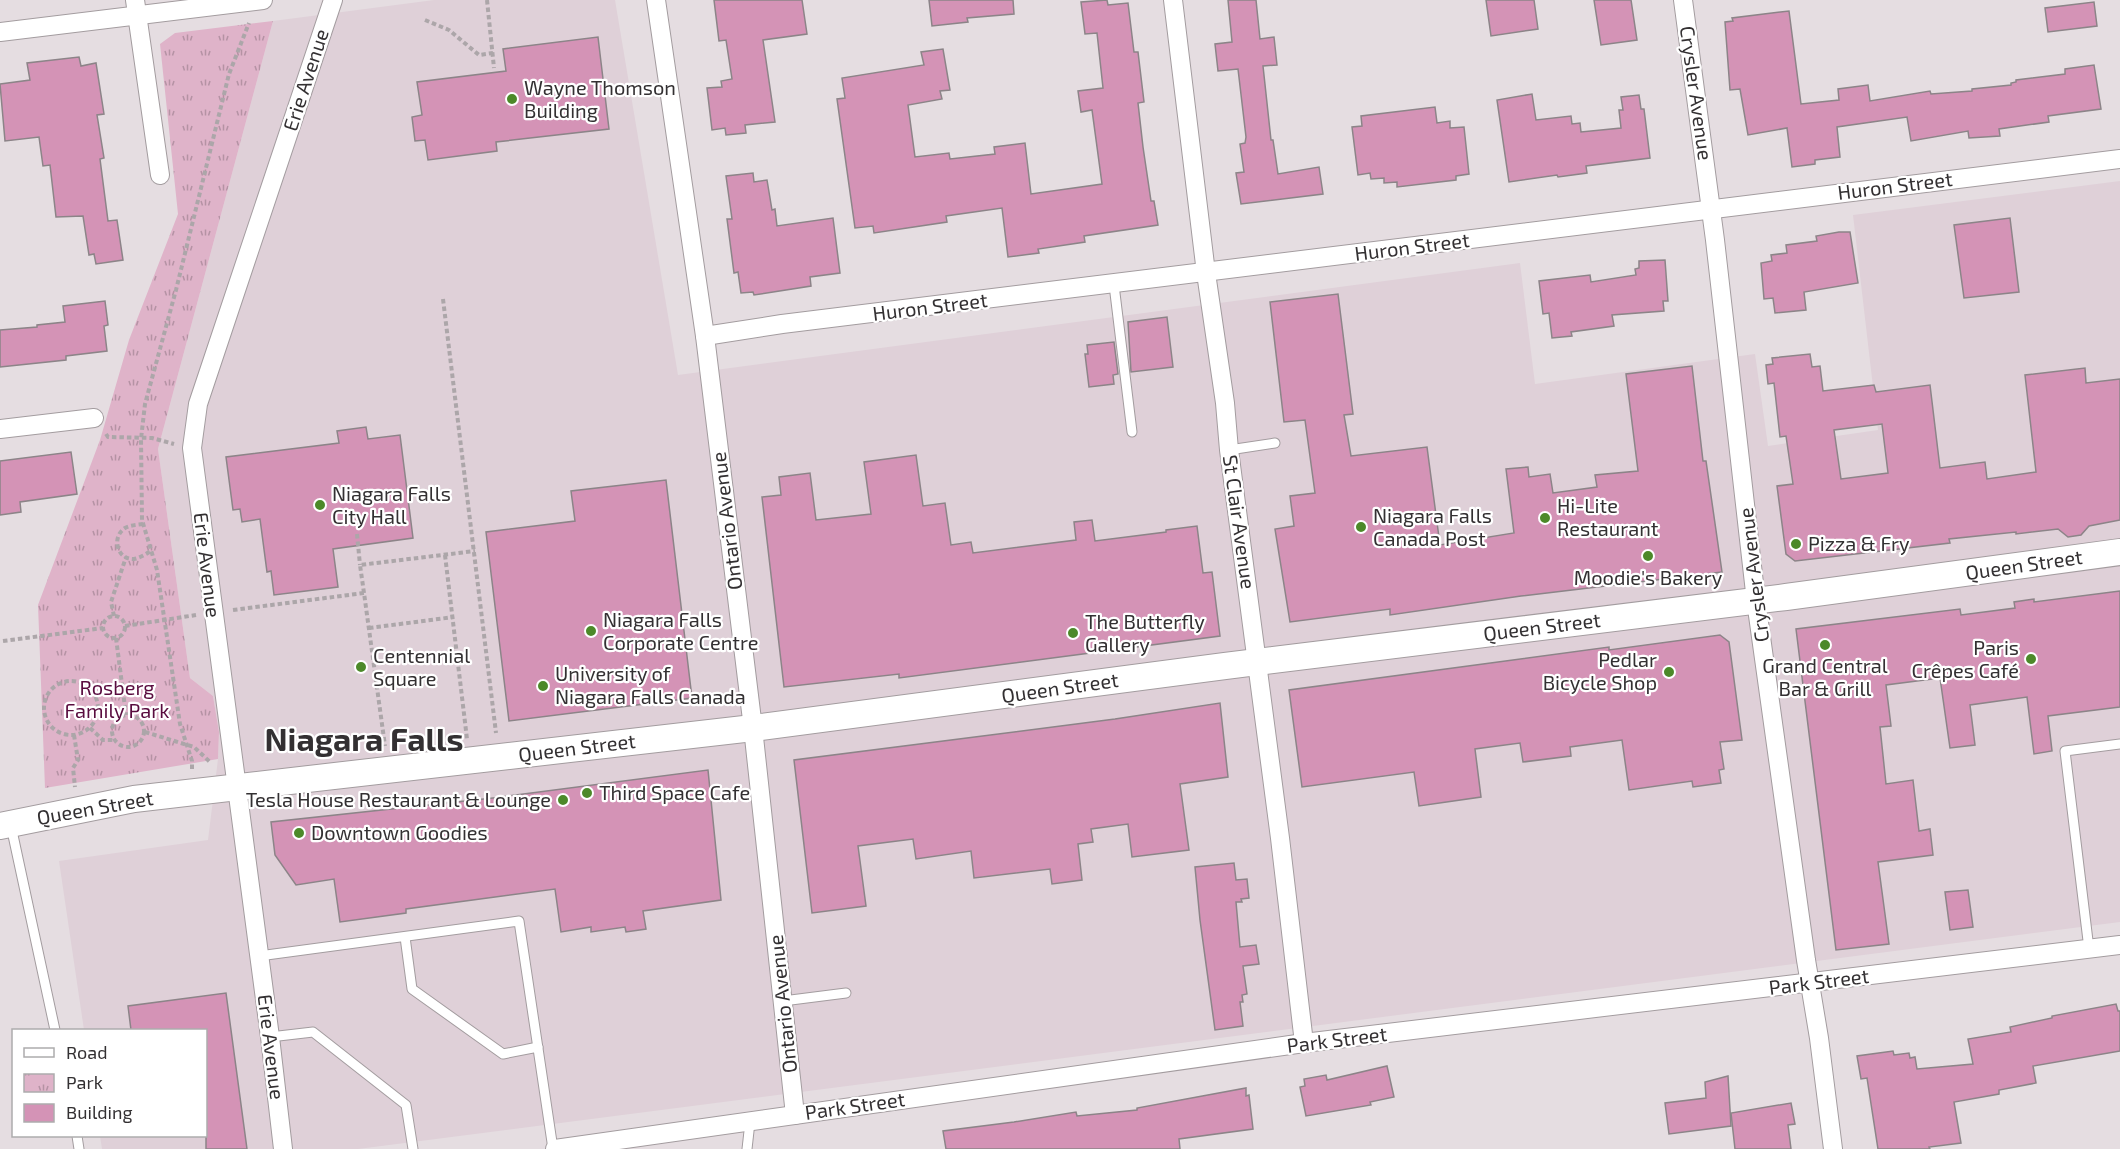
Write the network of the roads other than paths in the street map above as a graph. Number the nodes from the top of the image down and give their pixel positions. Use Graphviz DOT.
graph roads {
  1 [pos="263,0"];
  2 [pos="333,0"];
  3 [pos="656,0"];
  4 [pos="1173,0"];
  5 [pos="1683,0"];
  6 [pos="258,1"];
  7 [pos="136,8"];
  8 [pos="0,32"];
  9 [pos="2120,159"];
  10 [pos="160,175"];
  11 [pos="1711,208"];
  12 [pos="1206,273"];
  13 [pos="1114,285"];
  14 [pos="705,336"];
  15 [pos="94,418"];
  16 [pos="0,429"];
  17 [pos="1132,432"];
  18 [pos="1275,443"];
  19 [pos="1229,450"];
  20 [pos="2120,552"];
  21 [pos="1756,601"];
  22 [pos="1257,662"];
  23 [pos="753,728"];
  24 [pos="2120,744"];
  25 [pos="236,788"];
  26 [pos="5,825"];
  27 [pos="405,937"];
  28 [pos="2120,945"];
  29 [pos="2089,949"];
  30 [pos="259,956"];
  31 [pos="1810,984"];
  32 [pos="846,993"];
  33 [pos="783,1001"];
  34 [pos="56,1029"];
  35 [pos="270,1037"];
  36 [pos="1304,1044"];
  37 [pos="538,1047"];
  38 [pos="795,1115"];
  39 [pos="750,1122"];
  40 [pos="609,1145"];
  41 [pos="283,1149"];
  42 [pos="413,1149"];
  43 [pos="554,1149"];
  44 [pos="747,1149"];
  45 [pos="1833,1149"];
  1 -- 6 [label="street"];
  2 -- 25 [label="street, Erie Avenue"];
  3 -- 14 [label="street, Ontario Avenue"];
  4 -- 12 [label="street, St Clair Avenue"];
  5 -- 11 [label="street, Crysler Avenue"];
  6 -- 7 [label="street"];
  7 -- 8 [label="street"];
  7 -- 10 [label="street"];
  9 -- 11 [label="street, Huron Street"];
  11 -- 12 [label="street, Huron Street"];
  11 -- 21 [label="street, Crysler Avenue"];
  12 -- 13 [label="street, Huron Street"];
  12 -- 19 [label="street, St Clair Avenue"];
  13 -- 14 [label="street, Huron Street"];
  13 -- 17 [label="lane"];
  14 -- 23 [label="street, Ontario Avenue"];
  15 -- 16 [label="street"];
  18 -- 19 [label="lane"];
  19 -- 22 [label="street, St Clair Avenue"];
  20 -- 21 [label="street, Queen Street"];
  21 -- 22 [label="street, Queen Street"];
  21 -- 31 [label="street, Crysler Avenue"];
  22 -- 23 [label="street, Queen Street"];
  22 -- 36 [label="street, St Clair Avenue"];
  23 -- 25 [label="street, Queen Street"];
  23 -- 33 [label="street, Ontario Avenue"];
  24 -- 29 [label="lane"];
  25 -- 26 [label="street, Queen Street"];
  25 -- 30 [label="street, Erie Avenue"];
  26 -- 34 [label="lane"];
  27 -- 30 [label="lane"];
  27 -- 37 [label="lane"];
  27 -- 37 [label="lane"];
  28 -- 29 [label="street, Park Street"];
  29 -- 31 [label="street, Park Street"];
  30 -- 35 [label="street, Erie Avenue"];
  31 -- 36 [label="street, Park Street"];
  31 -- 45 [label="street, Crysler Avenue"];
  32 -- 33 [label="lane"];
  33 -- 38 [label="street, Ontario Avenue"];
  35 -- 41 [label="street, Erie Avenue"];
  35 -- 42 [label="lane"];
  36 -- 38 [label="street, Park Street"];
  37 -- 43 [label="lane"];
  38 -- 39 [label="street, Park Street"];
  39 -- 40 [label="street, Park Street"];
  39 -- 44 [label="lane"];
  40 -- 43 [label="street, Park Street"];
}
